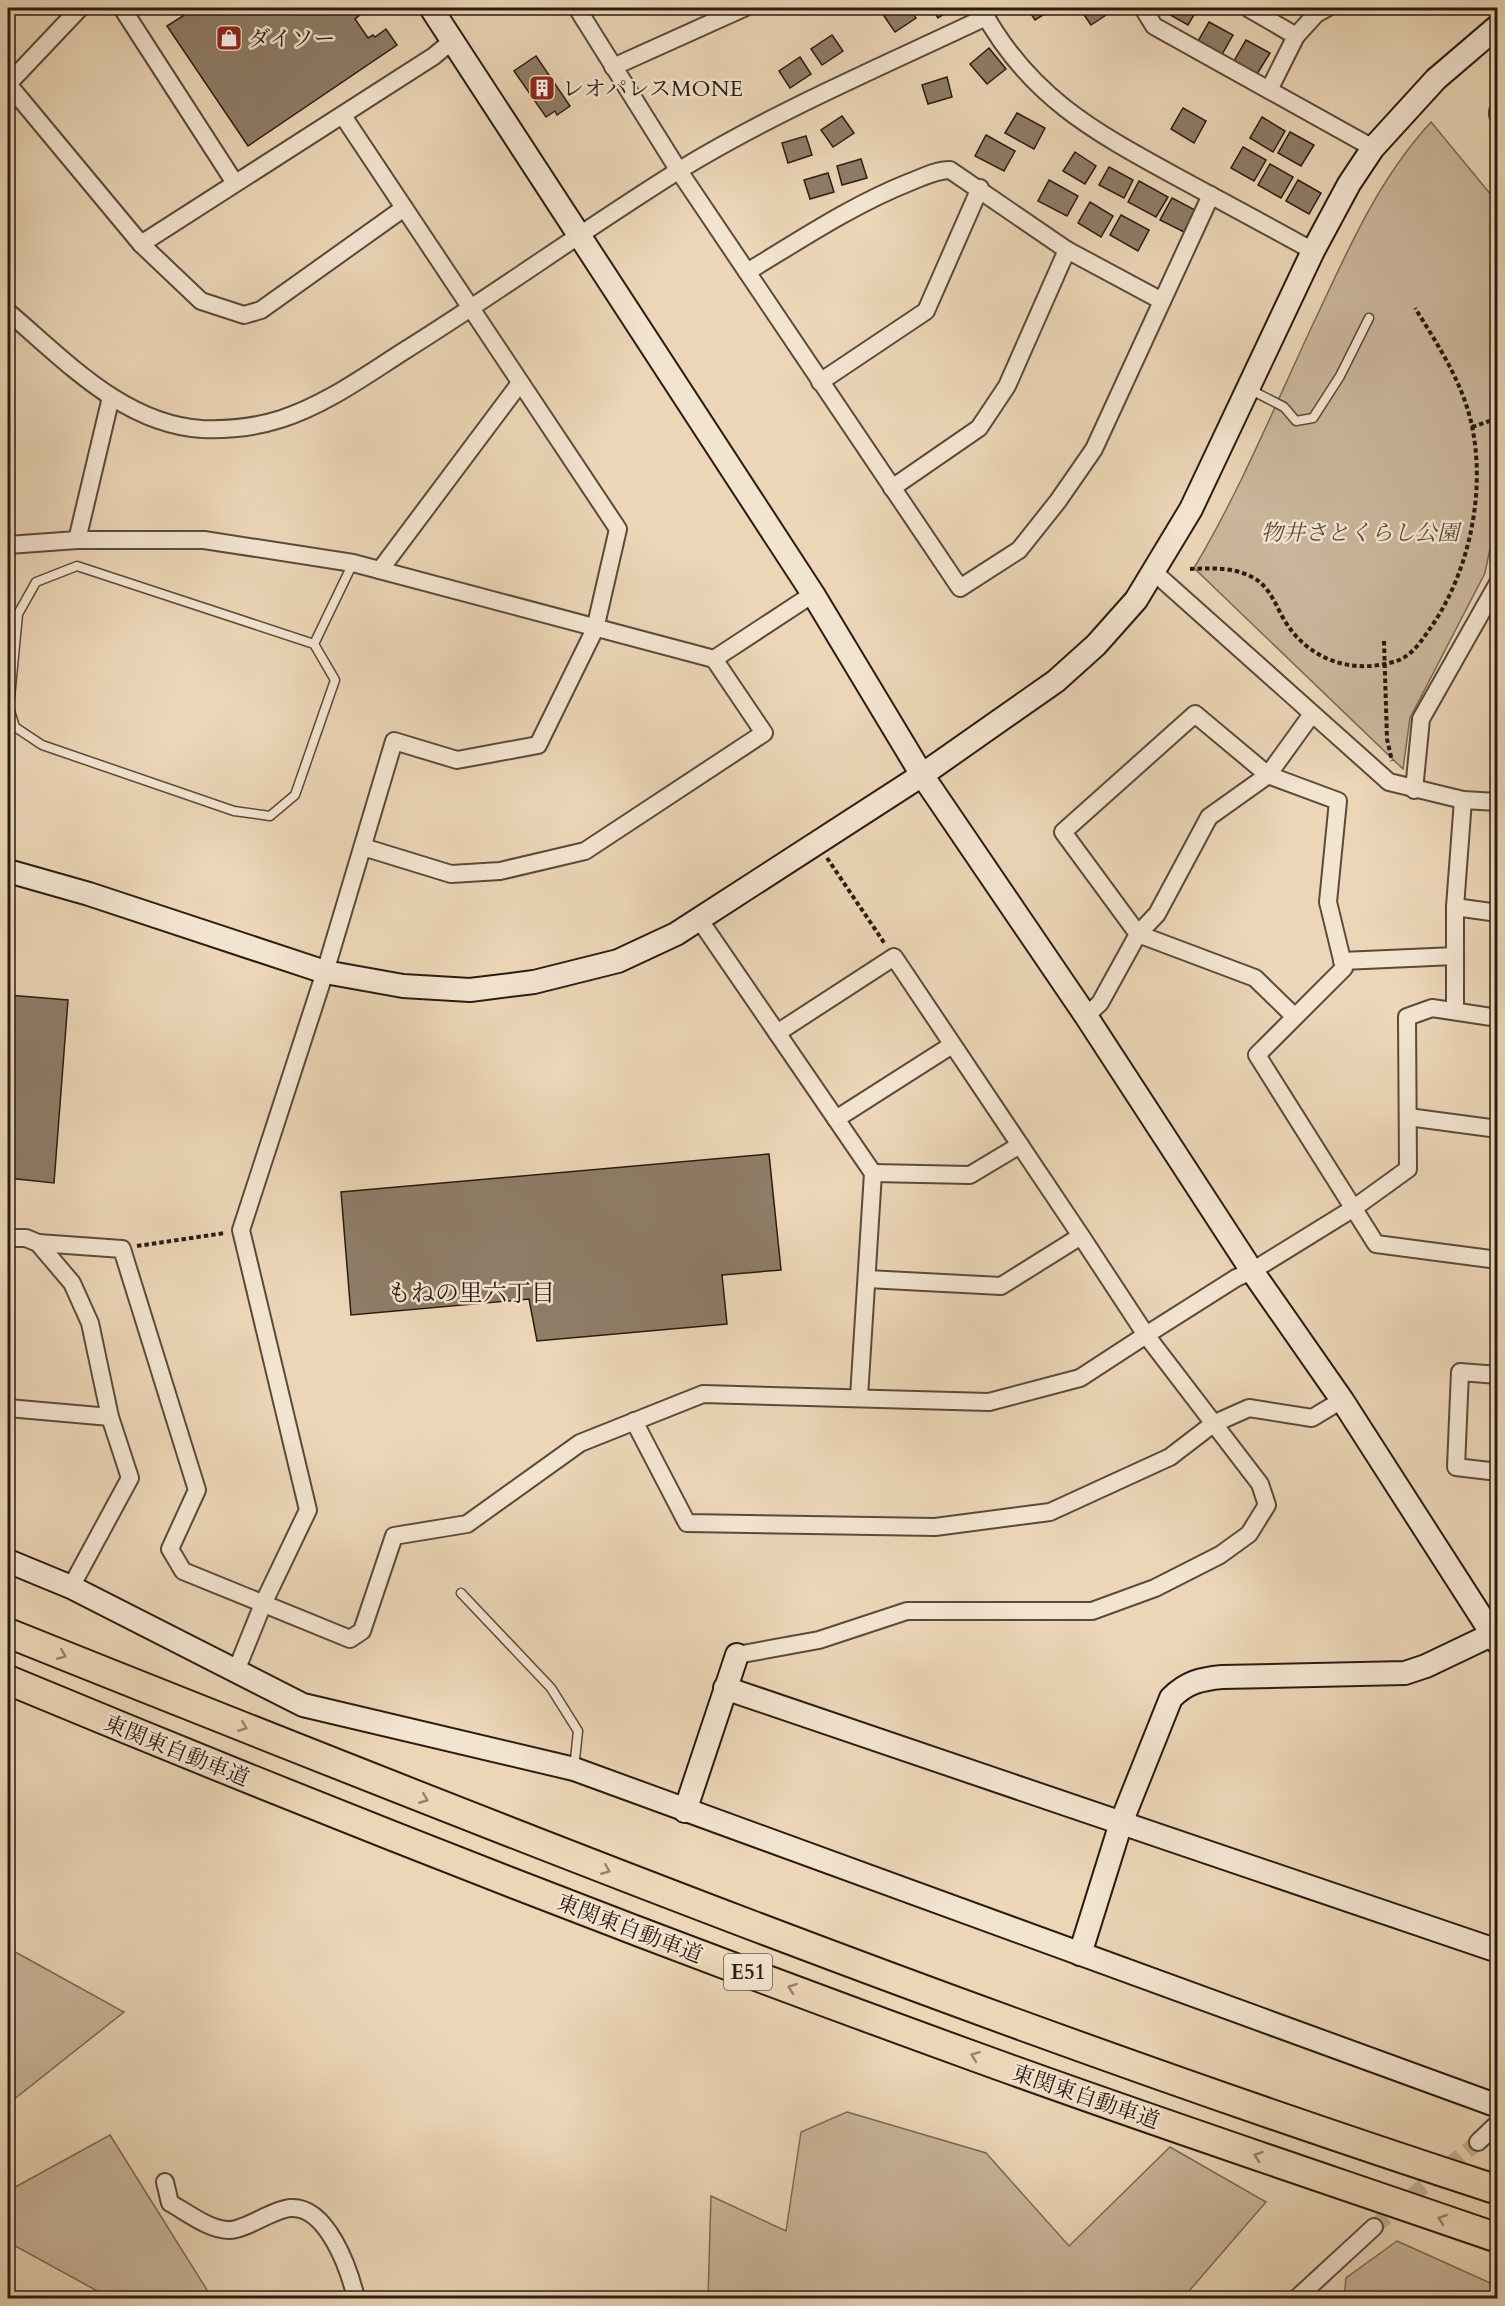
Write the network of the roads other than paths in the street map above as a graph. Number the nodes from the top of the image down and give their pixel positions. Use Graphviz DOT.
graph roads {
  1 [pos="80,8"];
  2 [pos="122,8"];
  3 [pos="431,8"];
  4 [pos="577,8"];
  5 [pos="744,8"];
  6 [pos="1143,8"];
  7 [pos="1248,8"];
  8 [pos="1327,8"];
  9 [pos="984,12"];
  10 [pos="1497,26"];
  11 [pos="1296,36"];
  12 [pos="453,40"];
  13 [pos="613,67"];
  14 [pos="8,84"];
  15 [pos="1269,90"];
  16 [pos="343,116"];
  17 [pos="1373,148"];
  18 [pos="679,171"];
  19 [pos="235,183"];
  20 [pos="980,188"];
  21 [pos="1211,195"];
  22 [pos="404,208"];
  23 [pos="579,235"];
  24 [pos="141,244"];
  25 [pos="1067,250"];
  26 [pos="1313,251"];
  27 [pos="747,272"];
  28 [pos="1162,302"];
  29 [pos="471,310"];
  30 [pos="8,312"];
  31 [pos="1369,318"];
  32 [pos="820,382"];
  33 [pos="520,383"];
  34 [pos="1248,389"];
  35 [pos="111,398"];
  36 [pos="892,488"];
  37 [pos="77,540"];
  38 [pos="8,545"];
  39 [pos="353,563"];
  40 [pos="380,570"];
  41 [pos="1155,573"];
  42 [pos="1497,583"];
  43 [pos="813,594"];
  44 [pos="596,629"];
  45 [pos="314,645"];
  46 [pos="714,659"];
  47 [pos="1312,714"];
  48 [pos="922,775"];
  49 [pos="1268,775"];
  50 [pos="1414,790"];
  51 [pos="1462,801"];
  52 [pos="1497,802"];
  53 [pos="363,847"];
  54 [pos="8,872"];
  55 [pos="1455,907"];
  56 [pos="1497,913"];
  57 [pos="699,919"];
  58 [pos="1138,934"];
  59 [pos="1455,956"];
  60 [pos="1342,961"];
  61 [pos="325,972"];
  62 [pos="1455,1011"];
  63 [pos="1086,1016"];
  64 [pos="1295,1017"];
  65 [pos="1497,1018"];
  66 [pos="777,1033"];
  67 [pos="952,1045"];
  68 [pos="1408,1117"];
  69 [pos="836,1119"];
  70 [pos="1497,1129"];
  71 [pos="1020,1145"];
  72 [pos="873,1173"];
  73 [pos="1354,1208"];
  74 [pos="1081,1236"];
  75 [pos="8,1238"];
  76 [pos="38,1243"];
  77 [pos="1497,1260"];
  78 [pos="1252,1271"];
  79 [pos="867,1279"];
  80 [pos="1146,1335"];
  81 [pos="1497,1375"];
  82 [pos="859,1397"];
  83 [pos="1342,1400"];
  84 [pos="8,1408"];
  85 [pos="110,1417"];
  86 [pos="634,1421"];
  87 [pos="1213,1424"];
  88 [pos="1497,1472"];
  89 [pos="8,1562"];
  90 [pos="71,1587"];
  91 [pos="461,1593"];
  92 [pos="263,1604"];
  93 [pos="8,1633"];
  94 [pos="1494,1639"];
  95 [pos="737,1655"];
  96 [pos="236,1671"];
  97 [pos="8,1680"];
  98 [pos="725,1688"];
  99 [pos="574,1770"];
  100 [pos="685,1811"];
  101 [pos="1120,1823"];
  102 [pos="1497,1951"];
  103 [pos="1080,1954"];
  104 [pos="1497,2106"];
  105 [pos="1497,2123"];
  106 [pos="1478,2142"];
  107 [pos="165,2182"];
  108 [pos="1497,2190"];
  109 [pos="1374,2227"];
  110 [pos="1497,2238"];
  111 [pos="356,2298"];
  112 [pos="1297,2298"];
  1 -- 14 [label="street"];
  2 -- 19 [label="street"];
  3 -- 12 [label="street"];
  4 -- 13 [label="street"];
  5 -- 13 [label="street"];
  6 -- 15 [label="street"];
  7 -- 11 [label="street"];
  8 -- 11 [label="street"];
  9 -- 18 [label="street"];
  9 -- 21 [label="street"];
  10 -- 17 [label="street"];
  11 -- 15 [label="street"];
  12 -- 16 [label="street"];
  12 -- 23 [label="street"];
  13 -- 18 [label="street"];
  14 -- 24 [label="street"];
  15 -- 17 [label="street"];
  16 -- 19 [label="street"];
  16 -- 22 [label="street"];
  17 -- 26 [label="street"];
  18 -- 23 [label="street"];
  18 -- 27 [label="street"];
  19 -- 24 [label="street"];
  20 -- 25 [label="street"];
  20 -- 27 [label="street"];
  20 -- 32 [label="street"];
  21 -- 26 [label="street"];
  21 -- 28 [label="street"];
  22 -- 24 [label="street"];
  22 -- 29 [label="street"];
  23 -- 29 [label="street"];
  23 -- 43 [label="street"];
  25 -- 28 [label="street"];
  25 -- 36 [label="street"];
  26 -- 34 [label="street"];
  27 -- 32 [label="street"];
  28 -- 36 [label="street"];
  29 -- 33 [label="street"];
  29 -- 35 [label="street"];
  30 -- 35 [label="street"];
  31 -- 34 [label="lane"];
  32 -- 36 [label="street"];
  33 -- 40 [label="street"];
  33 -- 44 [label="street"];
  34 -- 41 [label="street"];
  35 -- 37 [label="street"];
  37 -- 38 [label="street"];
  37 -- 39 [label="street"];
  39 -- 40 [label="street"];
  39 -- 45 [label="lane"];
  40 -- 44 [label="street"];
  41 -- 47 [label="street"];
  41 -- 48 [label="street"];
  42 -- 50 [label="street"];
  43 -- 46 [label="street"];
  43 -- 48 [label="street"];
  44 -- 46 [label="street"];
  44 -- 53 [label="street"];
  45 -- 45 [label="lane"];
  46 -- 53 [label="street"];
  47 -- 49 [label="street"];
  47 -- 50 [label="street"];
  48 -- 57 [label="street"];
  48 -- 63 [label="street"];
  49 -- 58 [label="street"];
  49 -- 58 [label="street"];
  49 -- 60 [label="street"];
  50 -- 51 [label="street"];
  51 -- 52 [label="street"];
  51 -- 55 [label="street"];
  53 -- 61 [label="street"];
  54 -- 61 [label="street"];
  55 -- 56 [label="street"];
  55 -- 59 [label="street"];
  57 -- 61 [label="street"];
  57 -- 66 [label="street"];
  58 -- 63 [label="street"];
  58 -- 64 [label="street"];
  59 -- 60 [label="street"];
  59 -- 62 [label="street"];
  60 -- 64 [label="street"];
  61 -- 92 [label="street"];
  62 -- 65 [label="street"];
  62 -- 68 [label="street"];
  63 -- 78 [label="street"];
  64 -- 73 [label="street"];
  66 -- 67 [label="street"];
  66 -- 69 [label="street"];
  67 -- 69 [label="street"];
  67 -- 71 [label="street"];
  68 -- 70 [label="street"];
  68 -- 73 [label="street"];
  69 -- 72 [label="street"];
  71 -- 72 [label="street"];
  71 -- 74 [label="street"];
  72 -- 79 [label="street"];
  73 -- 77 [label="street"];
  73 -- 78 [label="street"];
  74 -- 79 [label="street"];
  74 -- 80 [label="street"];
  75 -- 76 [label="street"];
  76 -- 85 [label="street"];
  76 -- 92 [label="street"];
  78 -- 80 [label="street"];
  78 -- 83 [label="street"];
  79 -- 82 [label="street"];
  80 -- 82 [label="street"];
  80 -- 87 [label="street"];
  81 -- 88 [label="street"];
  82 -- 86 [label="street"];
  83 -- 87 [label="street"];
  83 -- 94 [label="street"];
  84 -- 85 [label="street"];
  85 -- 90 [label="street"];
  86 -- 87 [label="street"];
  86 -- 92 [label="street"];
  87 -- 95 [label="street"];
  89 -- 90 [label="street"];
  90 -- 96 [label="street"];
  91 -- 99 [label="lane"];
  92 -- 96 [label="street"];
  93 -- 108 [label="highway, 東関東自動車道 / E51, one-way"];
  94 -- 101 [label="street"];
  95 -- 98 [label="street"];
  96 -- 99 [label="street"];
  110 -- 97 [label="highway, 東関東自動車道 / E51, one-way"];
  98 -- 100 [label="street"];
  98 -- 101 [label="street"];
  99 -- 100 [label="street"];
  100 -- 103 [label="street"];
  101 -- 102 [label="street"];
  101 -- 103 [label="street"];
  103 -- 104 [label="street"];
  105 -- 106 [label="street"];
  107 -- 111 [label="street"];
  109 -- 112 [label="street"];
}
